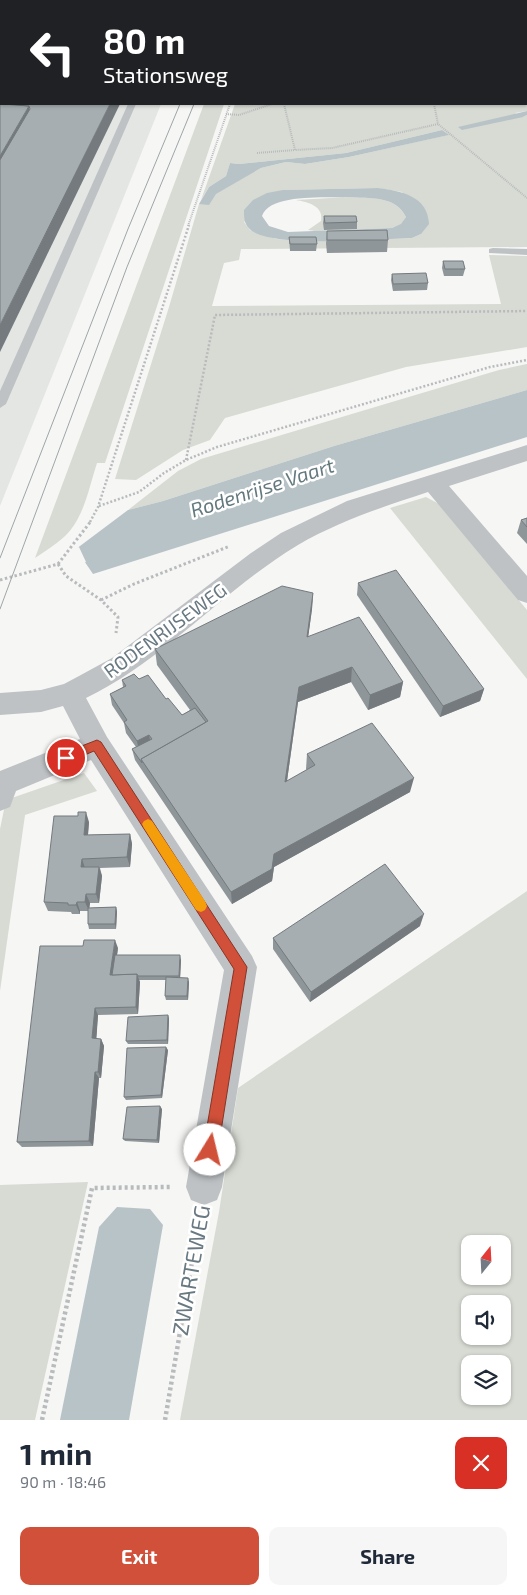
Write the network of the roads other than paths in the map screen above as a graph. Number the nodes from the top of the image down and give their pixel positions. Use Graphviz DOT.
graph roads {
  1 [pos="132,105"];
  2 [pos="493,251"];
  3 [pos="527,252"];
  4 [pos="0,404"];
  5 [pos="527,453"];
  6 [pos="433,483"];
  7 [pos="527,593"];
  8 [pos="70,692"];
  9 [pos="0,704"];
  10 [pos="97,745"];
  11 [pos="0,798"];
  12 [pos="204,1187"];
  1 -- 4 [label="lane"];
  2 -- 3 [label="lane"];
  5 -- 6 [label="street, RODENRIJSEWEG"];
  6 -- 7 [label="street"];
  6 -- 8 [label="street, RODENRIJSEWEG"];
  8 -- 9 [label="street, RODENRIJSEWEG"];
  8 -- 10 [label="street, ZWARTEWEG"];
  10 -- 11 [label="street"];
  10 -- 12 [label="street, ZWARTEWEG"];
}
